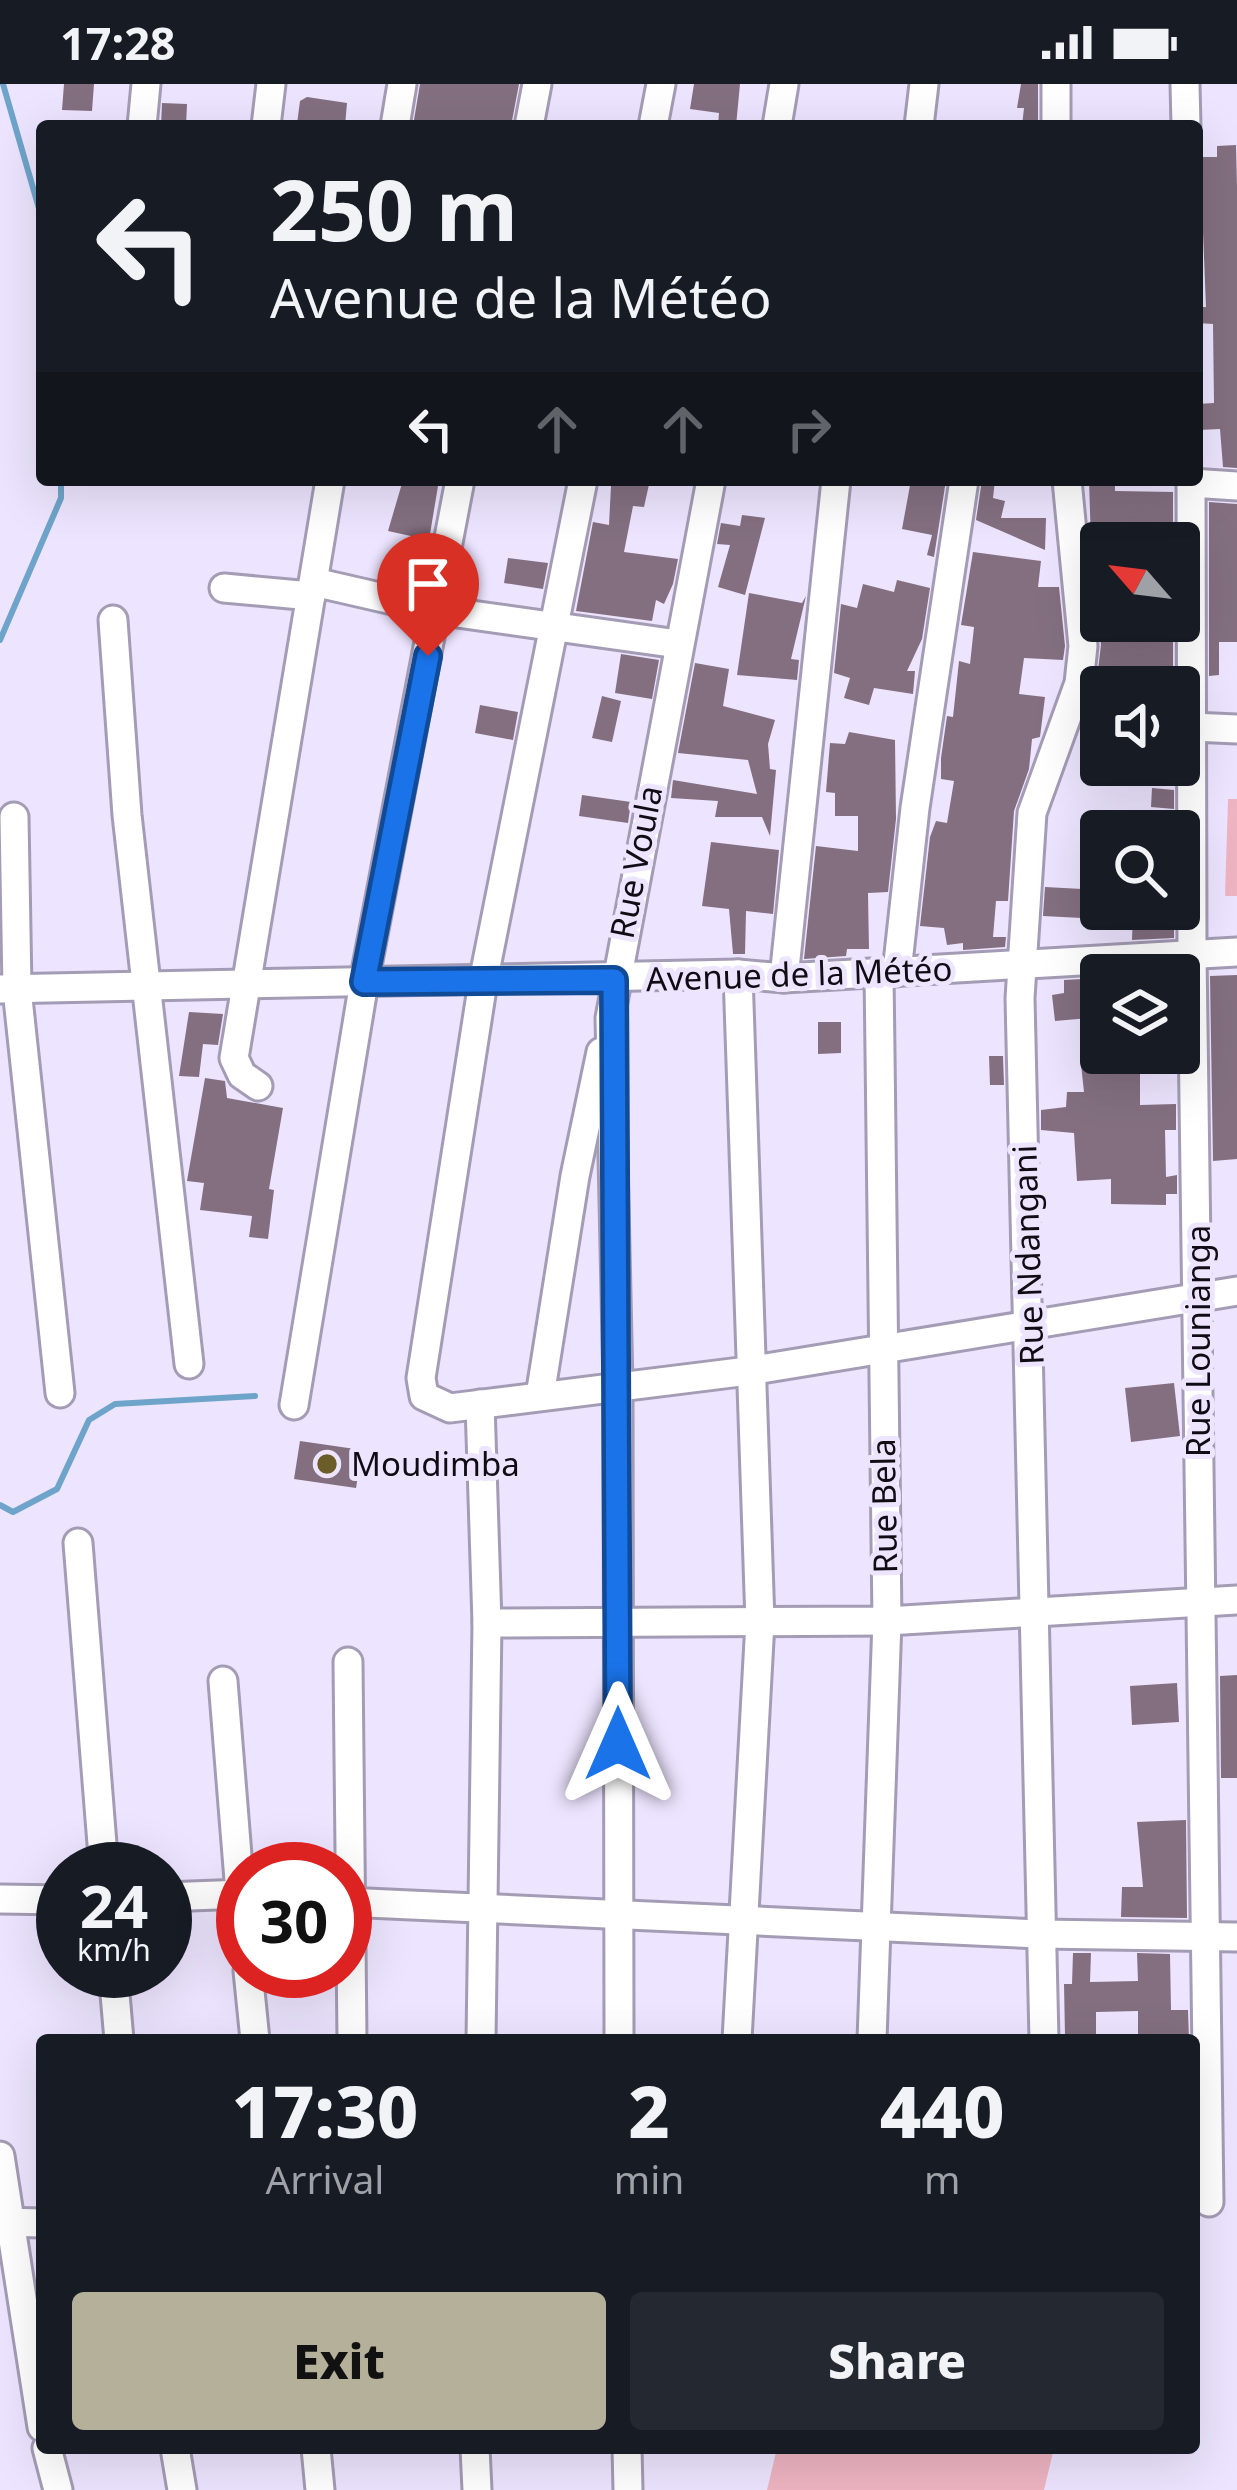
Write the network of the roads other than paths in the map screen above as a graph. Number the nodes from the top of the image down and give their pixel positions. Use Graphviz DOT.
graph roads {
  1 [pos="146,84"];
  2 [pos="271,84"];
  3 [pos="402,84"];
  4 [pos="538,84"];
  5 [pos="662,84"];
  6 [pos="784,84"];
  7 [pos="924,84"];
  8 [pos="1056,84"];
  9 [pos="1185,84"];
  10 [pos="143,120"];
  11 [pos="267,120"];
  12 [pos="396,120"];
  13 [pos="530,120"];
  14 [pos="654,120"];
  15 [pos="778,120"];
  16 [pos="920,120"];
  17 [pos="1056,120"];
  18 [pos="1186,120"];
  19 [pos="1203,483"];
  20 [pos="330,486"];
  21 [pos="459,486"];
  22 [pos="582,486"];
  23 [pos="710,486"];
  24 [pos="835,486"];
  25 [pos="963,486"];
  26 [pos="1068,486"];
  27 [pos="1191,486"];
  28 [pos="1237,486"];
  29 [pos="224,588"];
  30 [pos="312,589"];
  31 [pos="436,610"];
  32 [pos="113,620"];
  33 [pos="556,626"];
  34 [pos="678,644"];
  35 [pos="1192,666"];
  36 [pos="1200,727"];
  37 [pos="1237,729"];
  38 [pos="1192,786"];
  39 [pos="14,817"];
  40 [pos="1237,952"];
  41 [pos="1192,954"];
  42 [pos="1080,963"];
  43 [pos="1022,967"];
  44 [pos="888,972"];
  45 [pos="738,974"];
  46 [pos="784,978"];
  47 [pos="614,980"];
  48 [pos="364,982"];
  49 [pos="483,982"];
  50 [pos="149,985"];
  51 [pos="245,986"];
  52 [pos="9,989"];
  53 [pos="610,1018"];
  54 [pos="1194,1074"];
  55 [pos="258,1086"];
  56 [pos="1237,1291"];
  57 [pos="1199,1296"];
  58 [pos="1030,1328"];
  59 [pos="880,1350"];
  60 [pos="189,1364"];
  61 [pos="748,1371"];
  62 [pos="618,1386"];
  63 [pos="60,1393"];
  64 [pos="540,1396"];
  65 [pos="480,1404"];
  66 [pos="294,1405"];
  67 [pos="77,1543"];
  68 [pos="1237,1600"];
  69 [pos="1198,1601"];
  70 [pos="1038,1612"];
  71 [pos="618,1619"];
  72 [pos="887,1621"];
  73 [pos="760,1622"];
  74 [pos="487,1623"];
  75 [pos="348,1662"];
  76 [pos="223,1681"];
  77 [pos="102,1842"];
  78 [pos="237,1842"];
  79 [pos="349,1842"];
  80 [pos="0,1899"];
  81 [pos="36,1900"];
  82 [pos="372,1903"];
  83 [pos="484,1906"];
  84 [pos="619,1911"];
  85 [pos="745,1921"];
  86 [pos="876,1926"];
  87 [pos="1040,1934"];
  88 [pos="1208,1936"];
  89 [pos="1237,1937"];
  90 [pos="115,1998"];
  91 [pos="251,1998"];
  92 [pos="351,1998"];
  93 [pos="118,2034"];
  94 [pos="254,2034"];
  95 [pos="352,2034"];
  96 [pos="481,2034"];
  97 [pos="619,2034"];
  98 [pos="737,2034"];
  99 [pos="872,2034"];
  100 [pos="1044,2034"];
  101 [pos="0,2156"];
  102 [pos="1213,2202"];
  103 [pos="3,2222"];
  104 [pos="36,2223"];
  105 [pos="36,2395"];
  106 [pos="49,2454"];
  107 [pos="176,2454"];
  108 [pos="317,2454"];
  109 [pos="476,2454"];
  110 [pos="627,2454"];
  111 [pos="58,2490"];
  112 [pos="182,2490"];
  113 [pos="320,2490"];
  114 [pos="476,2490"];
  115 [pos="628,2490"];
  1 -- 10 [label="street"];
  2 -- 11 [label="street"];
  3 -- 12 [label="street"];
  4 -- 13 [label="street"];
  5 -- 14 [label="street"];
  6 -- 15 [label="street"];
  7 -- 16 [label="street"];
  8 -- 17 [label="street"];
  9 -- 18 [label="street"];
  19 -- 28 [label="street"];
  20 -- 30 [label="street"];
  21 -- 31 [label="street"];
  22 -- 33 [label="street"];
  23 -- 34 [label="street, Rue Voula"];
  24 -- 46 [label="street"];
  25 -- 44 [label="street, Rue Bela"];
  26 -- 43 [label="street, Rue Ndangani"];
  27 -- 35 [label="street, Rue Lounianga"];
  29 -- 30 [label="street"];
  30 -- 31 [label="street"];
  30 -- 51 [label="street"];
  31 -- 33 [label="street"];
  31 -- 48 [label="street"];
  32 -- 50 [label="street"];
  33 -- 34 [label="street"];
  33 -- 49 [label="street"];
  34 -- 47 [label="street, Rue Voula"];
  36 -- 37 [label="street"];
  38 -- 41 [label="street, Rue Lounianga"];
  39 -- 52 [label="street"];
  40 -- 41 [label="street, Avenue de la Météo"];
  42 -- 43 [label="street, Avenue de la Météo"];
  43 -- 44 [label="street, Avenue de la Météo"];
  43 -- 58 [label="street, Rue Ndangani"];
  44 -- 46 [label="street, Avenue de la Météo"];
  44 -- 59 [label="street, Rue Bela"];
  45 -- 46 [label="street, Avenue de la Météo"];
  45 -- 47 [label="street, Avenue de la Météo"];
  45 -- 61 [label="street"];
  47 -- 49 [label="street, Avenue de la Météo"];
  47 -- 53 [label="street, Rue Voula"];
  48 -- 49 [label="street, Avenue de la Météo"];
  48 -- 51 [label="street, Avenue de la Météo"];
  48 -- 66 [label="street"];
  49 -- 65 [label="street"];
  50 -- 51 [label="street, Avenue de la Météo"];
  50 -- 52 [label="street, Avenue de la Météo"];
  50 -- 60 [label="street"];
  51 -- 55 [label="street"];
  52 -- 63 [label="street"];
  53 -- 62 [label="street, Rue Voula"];
  53 -- 64 [label="street"];
  54 -- 57 [label="street, Rue Lounianga"];
  56 -- 57 [label="street"];
  57 -- 58 [label="street"];
  57 -- 69 [label="street, Rue Lounianga"];
  58 -- 59 [label="street"];
  58 -- 70 [label="street, Rue Ndangani"];
  59 -- 61 [label="street"];
  59 -- 72 [label="street, Rue Bela"];
  61 -- 62 [label="street"];
  61 -- 73 [label="street"];
  62 -- 64 [label="street"];
  62 -- 71 [label="street, Rue Voula"];
  64 -- 65 [label="street"];
  65 -- 74 [label="street"];
  67 -- 77 [label="street"];
  68 -- 69 [label="street"];
  69 -- 70 [label="street"];
  69 -- 88 [label="street, Rue Lounianga"];
  70 -- 72 [label="street"];
  70 -- 87 [label="street, Rue Ndangani"];
  71 -- 73 [label="street"];
  71 -- 74 [label="street"];
  71 -- 84 [label="street, Rue Voula"];
  72 -- 73 [label="street"];
  72 -- 86 [label="street, Rue Bela"];
  73 -- 85 [label="street"];
  74 -- 83 [label="street"];
  75 -- 79 [label="street"];
  76 -- 78 [label="street"];
  80 -- 81 [label="street"];
  82 -- 83 [label="street"];
  83 -- 84 [label="street"];
  83 -- 96 [label="street"];
  84 -- 85 [label="street"];
  84 -- 97 [label="street, Rue Voula"];
  85 -- 86 [label="street"];
  85 -- 98 [label="street"];
  86 -- 87 [label="street"];
  86 -- 99 [label="street, Rue Bela"];
  87 -- 88 [label="street"];
  87 -- 100 [label="street, Rue Ndangani"];
  88 -- 89 [label="street"];
  88 -- 102 [label="street, Rue Lounianga"];
  90 -- 93 [label="street"];
  91 -- 94 [label="street"];
  92 -- 95 [label="street"];
  101 -- 103 [label="street"];
  103 -- 104 [label="street"];
  103 -- 105 [label="street"];
  106 -- 111 [label="street"];
  107 -- 112 [label="street"];
  108 -- 113 [label="street"];
  109 -- 114 [label="street"];
  110 -- 115 [label="street"];
}
